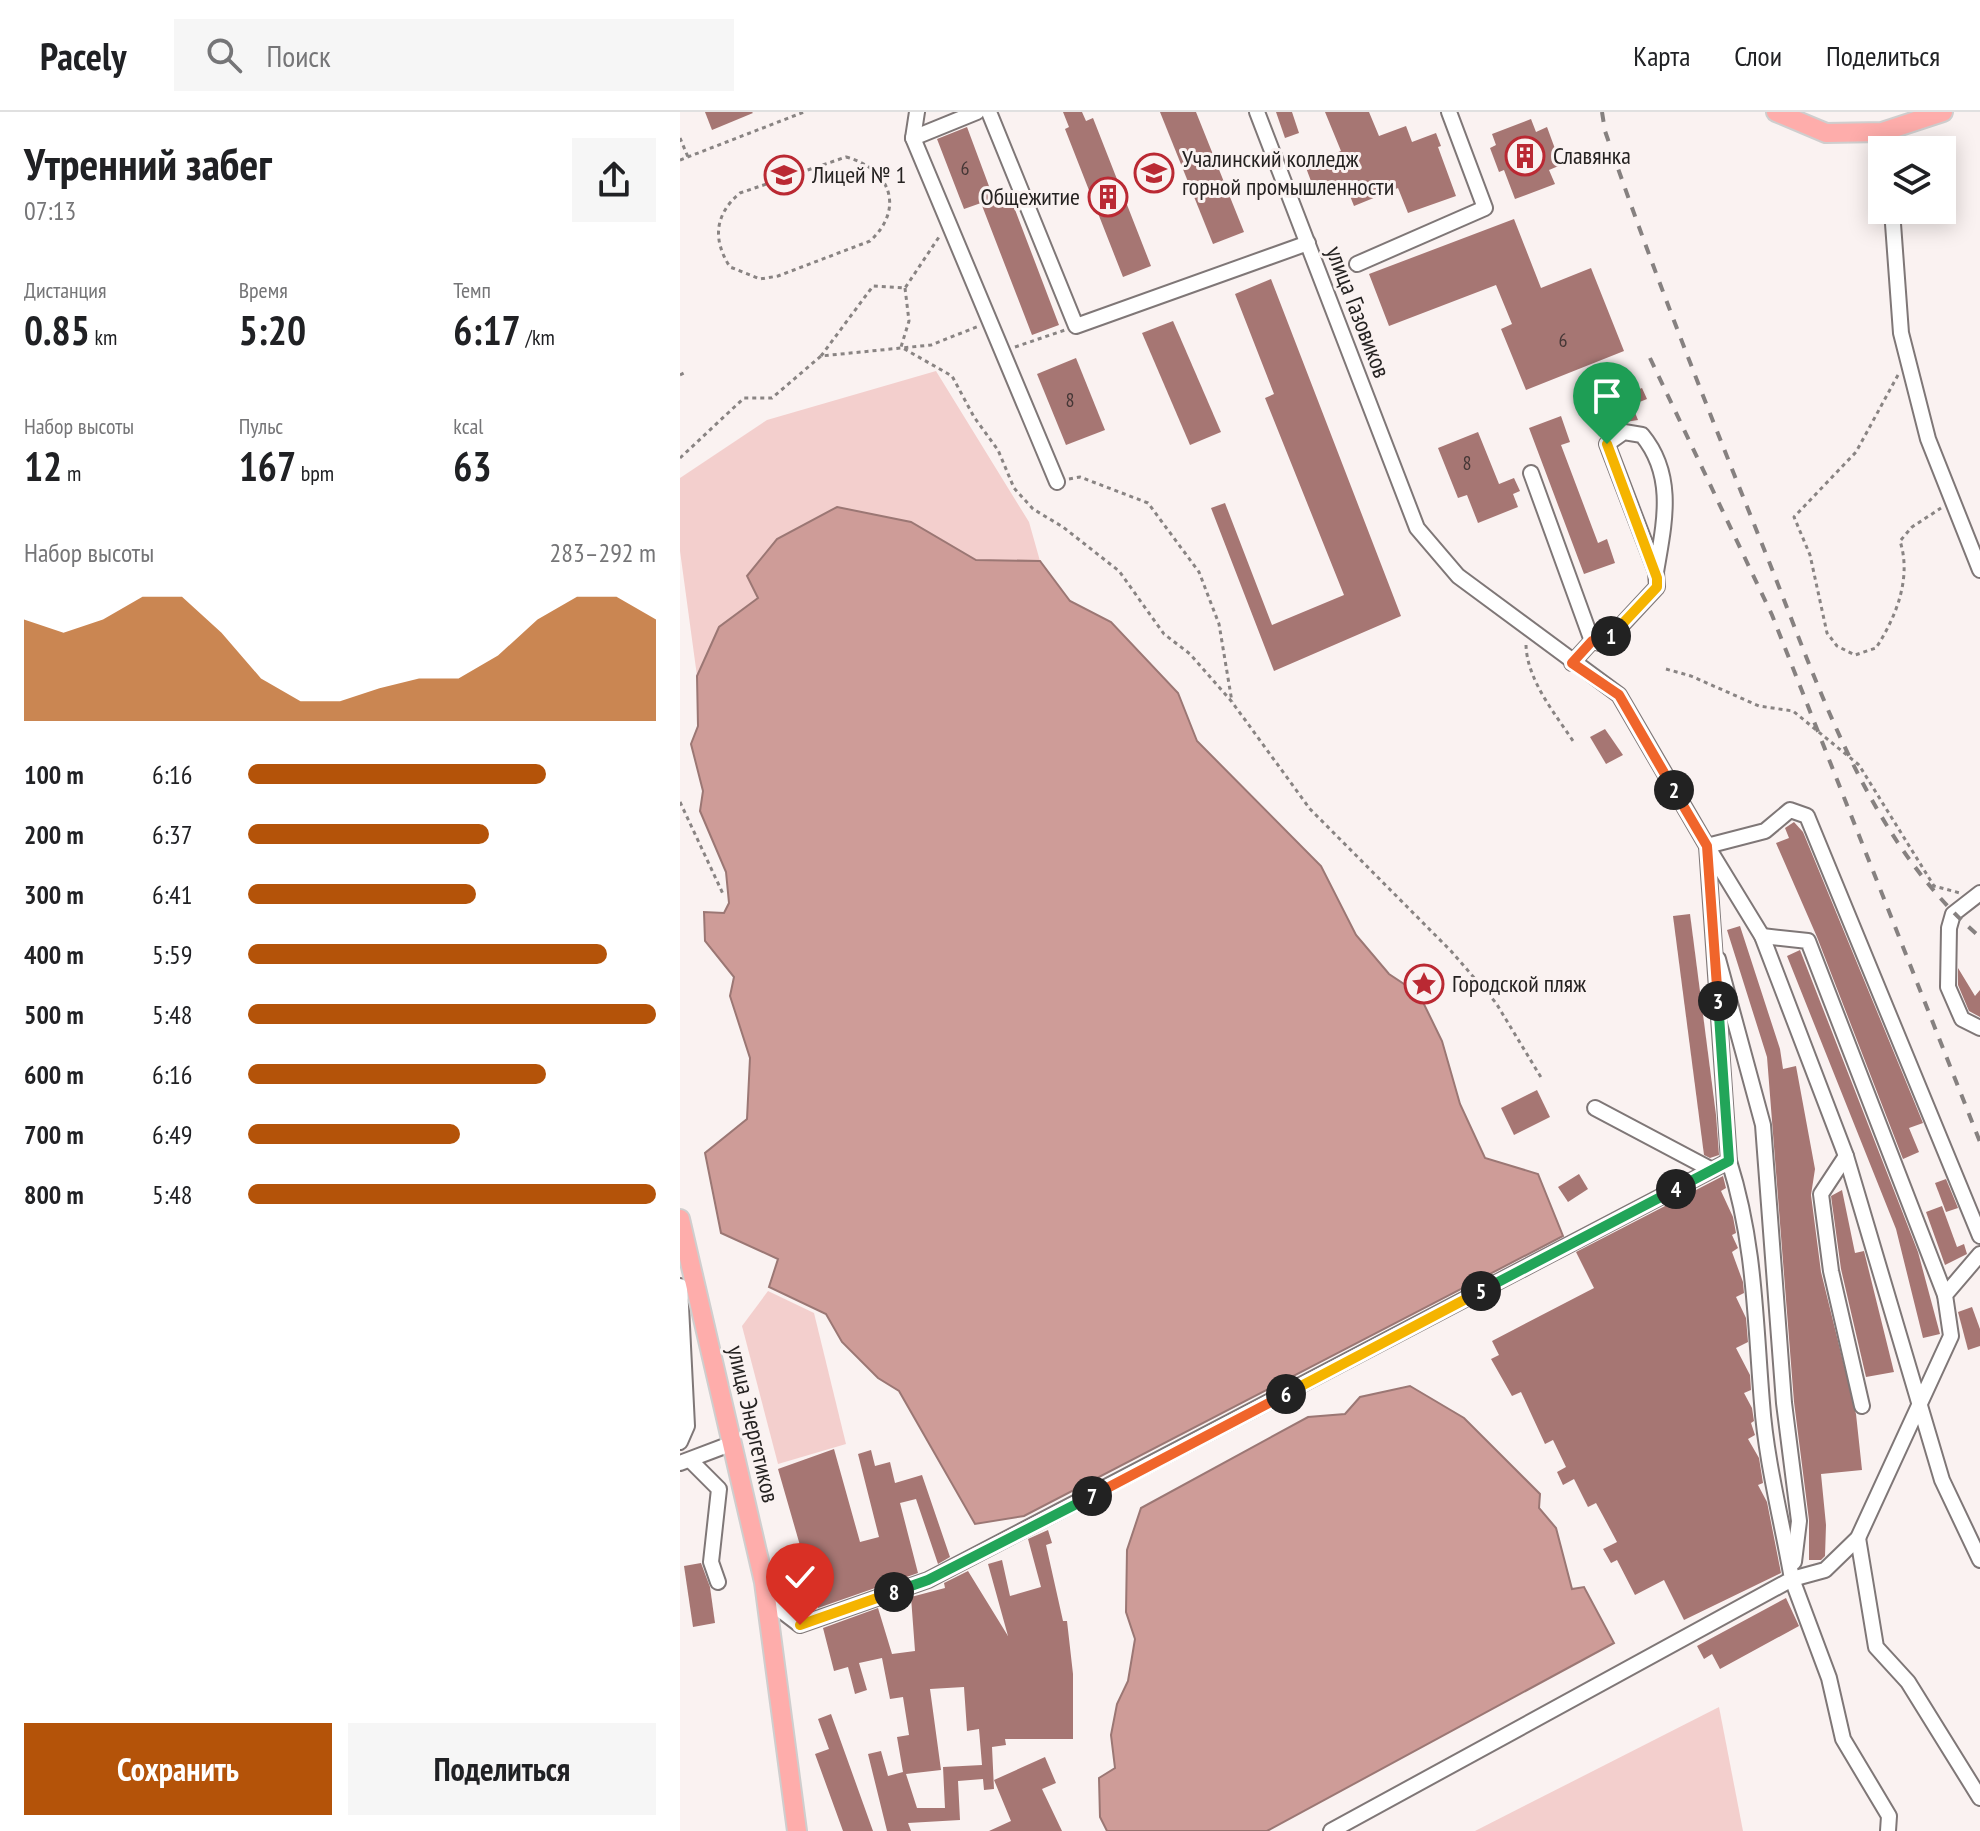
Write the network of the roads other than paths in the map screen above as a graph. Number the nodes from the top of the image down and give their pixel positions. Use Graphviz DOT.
graph roads {
  1 [pos="917,112"];
  2 [pos="977,112"];
  3 [pos="989,112"];
  4 [pos="1257,112"];
  5 [pos="1449,112"];
  6 [pos="1776,112"];
  7 [pos="1943,112"];
  8 [pos="1893,136"];
  9 [pos="913,138"];
  10 [pos="1868,139"];
  11 [pos="1893,224"];
  12 [pos="1308,243"];
  13 [pos="1357,264"];
  14 [pos="1531,473"];
  15 [pos="1057,482"];
  16 [pos="1980,570"];
  17 [pos="1656,572"];
  18 [pos="1592,641"];
  19 [pos="1572,663"];
  20 [pos="1707,846"];
  21 [pos="1974,896"];
  22 [pos="1762,936"];
  23 [pos="1714,949"];
  24 [pos="1980,1028"];
  25 [pos="1595,1108"];
  26 [pos="1846,1156"];
  27 [pos="1729,1161"];
  28 [pos="1712,1170"];
  29 [pos="1974,1205"];
  30 [pos="680,1219"];
  31 [pos="1980,1236"];
  32 [pos="1980,1254"];
  33 [pos="685,1266"];
  34 [pos="680,1286"];
  35 [pos="1945,1295"];
  36 [pos="681,1316"];
  37 [pos="1920,1405"];
  38 [pos="1862,1406"];
  39 [pos="680,1442"];
  40 [pos="733,1443"];
  41 [pos="685,1462"];
  42 [pos="1858,1538"];
  43 [pos="1980,1558"];
  44 [pos="1792,1579"];
  45 [pos="718,1582"];
  46 [pos="759,1589"];
  47 [pos="1980,1798"];
  48 [pos="797,1831"];
  49 [pos="1331,1831"];
  50 [pos="1888,1831"];
  1 -- 9 [label="street"];
  2 -- 9 [label="street"];
  3 -- 12 [label="street"];
  4 -- 12 [label="street, улица Газовиков"];
  5 -- 13 [label="street"];
  6 -- 10 [label="main road"];
  7 -- 8 [label="main road"];
  9 -- 15 [label="street"];
  11 -- 16 [label="street"];
  12 -- 19 [label="street, улица Газовиков"];
  14 -- 18 [label="street"];
  17 -- 17 [label="street"];
  17 -- 18 [label="street"];
  18 -- 19 [label="street"];
  19 -- 20 [label="street, улица Газовиков"];
  20 -- 22 [label="street, улица Газовиков"];
  20 -- 23 [label="street"];
  20 -- 29 [label="street"];
  21 -- 24 [label="street"];
  22 -- 26 [label="street, улица Газовиков"];
  22 -- 35 [label="street"];
  23 -- 27 [label="street"];
  23 -- 44 [label="street"];
  25 -- 28 [label="street"];
  26 -- 37 [label="street, улица Газовиков"];
  26 -- 38 [label="street"];
  27 -- 28 [label="street"];
  27 -- 44 [label="street"];
  28 -- 46 [label="street"];
  29 -- 31 [label="street"];
  30 -- 33 [label="main road, улица Энергетиков"];
  32 -- 35 [label="street"];
  33 -- 40 [label="main road, улица Энергетиков"];
  34 -- 36 [label="street"];
  35 -- 37 [label="street"];
  36 -- 39 [label="street"];
  37 -- 42 [label="street"];
  37 -- 43 [label="street, улица Газовиков"];
  40 -- 41 [label="street"];
  40 -- 46 [label="main road, улица Энергетиков"];
  41 -- 45 [label="street"];
  42 -- 44 [label="street"];
  42 -- 47 [label="street"];
  44 -- 49 [label="street"];
  44 -- 50 [label="street"];
  46 -- 48 [label="main road, улица Энергетиков"];
}
